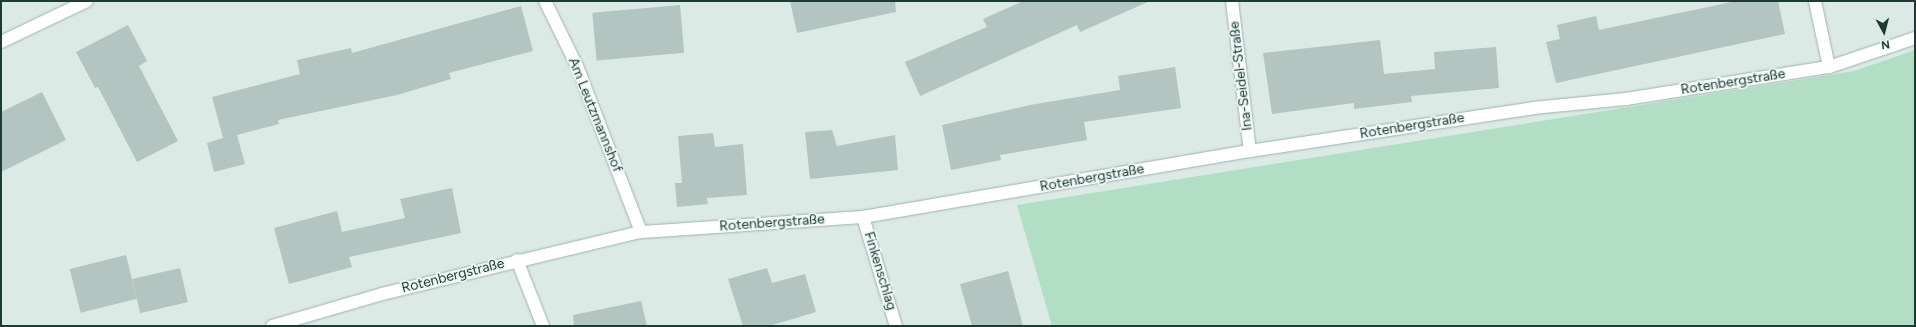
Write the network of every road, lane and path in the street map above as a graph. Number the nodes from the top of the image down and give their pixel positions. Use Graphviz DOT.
graph roads {
  1 [pos="87,1"];
  2 [pos="545,1"];
  3 [pos="1232,1"];
  4 [pos="1815,1"];
  5 [pos="1915,38"];
  6 [pos="1,42"];
  7 [pos="1829,67"];
  8 [pos="1250,150"];
  9 [pos="863,217"];
  10 [pos="641,232"];
  11 [pos="517,260"];
  12 [pos="272,326"];
  13 [pos="543,326"];
  14 [pos="896,326"];
  1 -- 6 [label="street"];
  2 -- 10 [label="street, Am Leutzmannshof"];
  3 -- 8 [label="street, Ina-Seidel-Straße"];
  4 -- 7 [label="street"];
  5 -- 7 [label="street, Rotenbergstraße"];
  7 -- 8 [label="street, Rotenbergstraße"];
  8 -- 9 [label="street, Rotenbergstraße"];
  9 -- 10 [label="street, Rotenbergstraße"];
  9 -- 14 [label="street, Finkenschlag"];
  10 -- 11 [label="street, Rotenbergstraße"];
  11 -- 12 [label="street, Rotenbergstraße"];
  11 -- 13 [label="street"];
}
